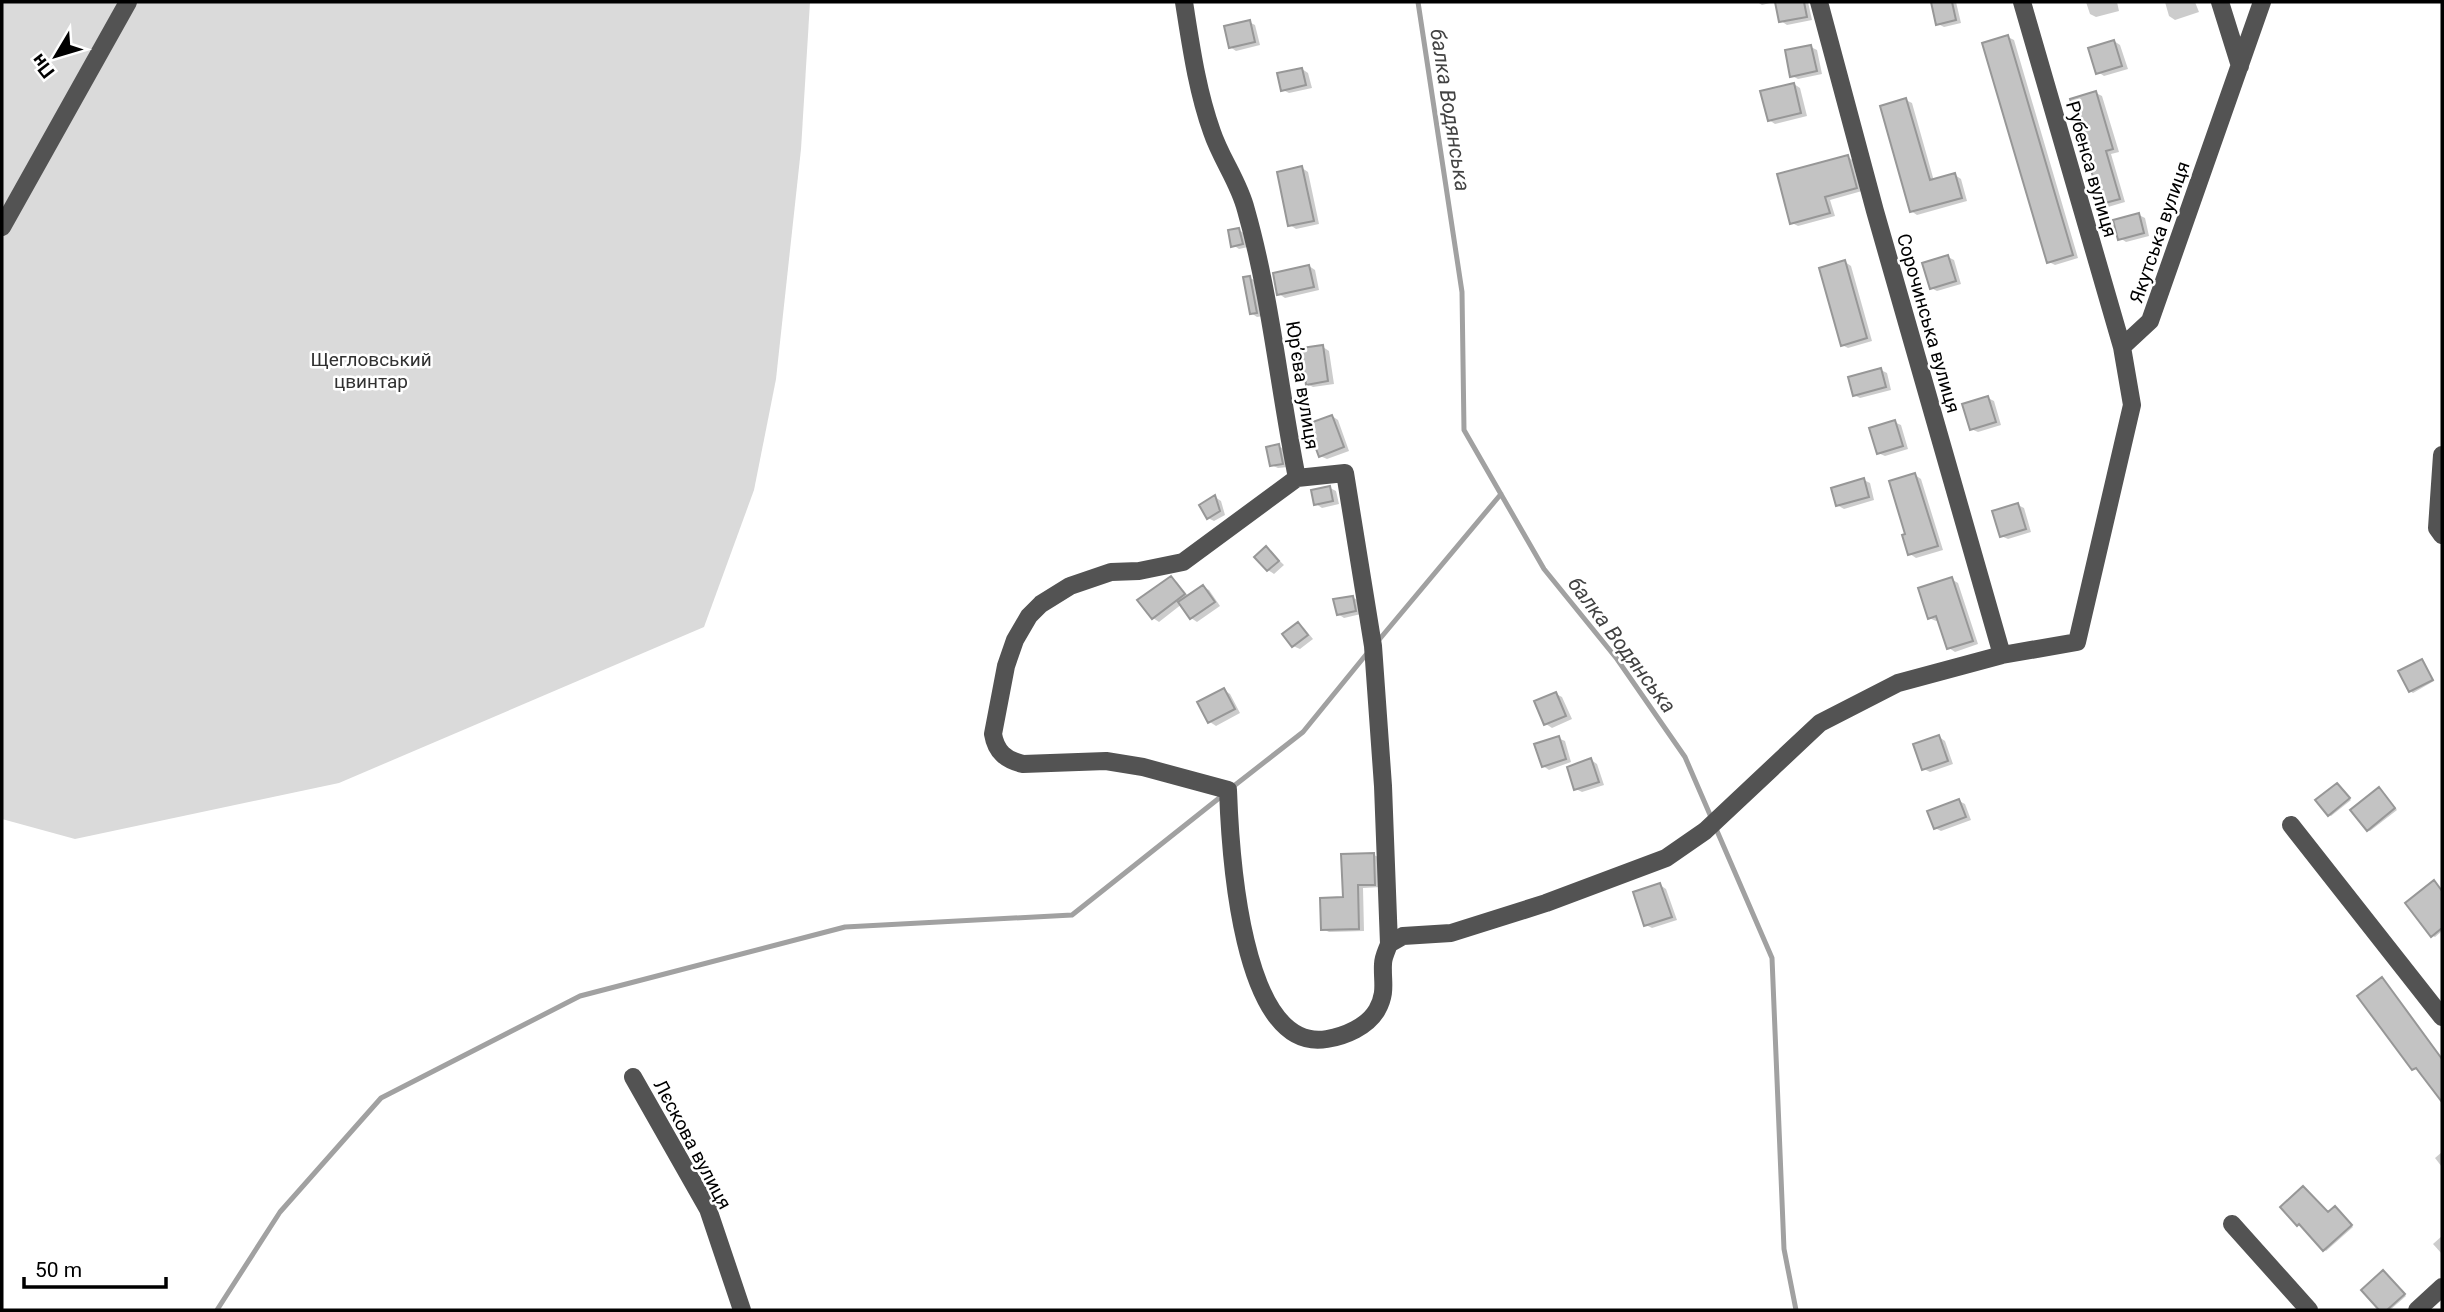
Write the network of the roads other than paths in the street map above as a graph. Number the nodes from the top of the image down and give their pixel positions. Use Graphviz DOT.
graph roads {
  1 [pos="128,2"];
  2 [pos="1184,2"];
  3 [pos="1819,2"];
  4 [pos="2022,2"];
  5 [pos="2220,2"];
  6 [pos="2262,2"];
  7 [pos="2240,66"];
  8 [pos="2,227"];
  9 [pos="2122,347"];
  10 [pos="2442,455"];
  11 [pos="1297,478"];
  12 [pos="2440,531"];
  13 [pos="2002,655"];
  14 [pos="2291,825"];
  15 [pos="1389,944"];
  16 [pos="2442,1017"];
  17 [pos="633,1077"];
  18 [pos="2232,1224"];
  19 [pos="2442,1287"];
  20 [pos="742,1310"];
  21 [pos="2309,1310"];
  22 [pos="2417,1310"];
  1 -- 8 [label="street"];
  2 -- 11 [label="street, Юр’єва вулиця"];
  3 -- 13 [label="street, Сорочинська вулиця"];
  4 -- 9 [label="street, Рубенса вулиця"];
  5 -- 7 [label="street"];
  6 -- 7 [label="street, Якутська вулиця"];
  7 -- 9 [label="street, Якутська вулиця"];
  9 -- 13 [label="street"];
  10 -- 12 [label="street"];
  11 -- 15 [label="street, Юр’єва вулиця"];
  11 -- 15 [label="street"];
  13 -- 15 [label="street"];
  14 -- 16 [label="street"];
  17 -- 20 [label="street, Лєскова вулиця"];
  18 -- 21 [label="street"];
  19 -- 22 [label="street"];
}
